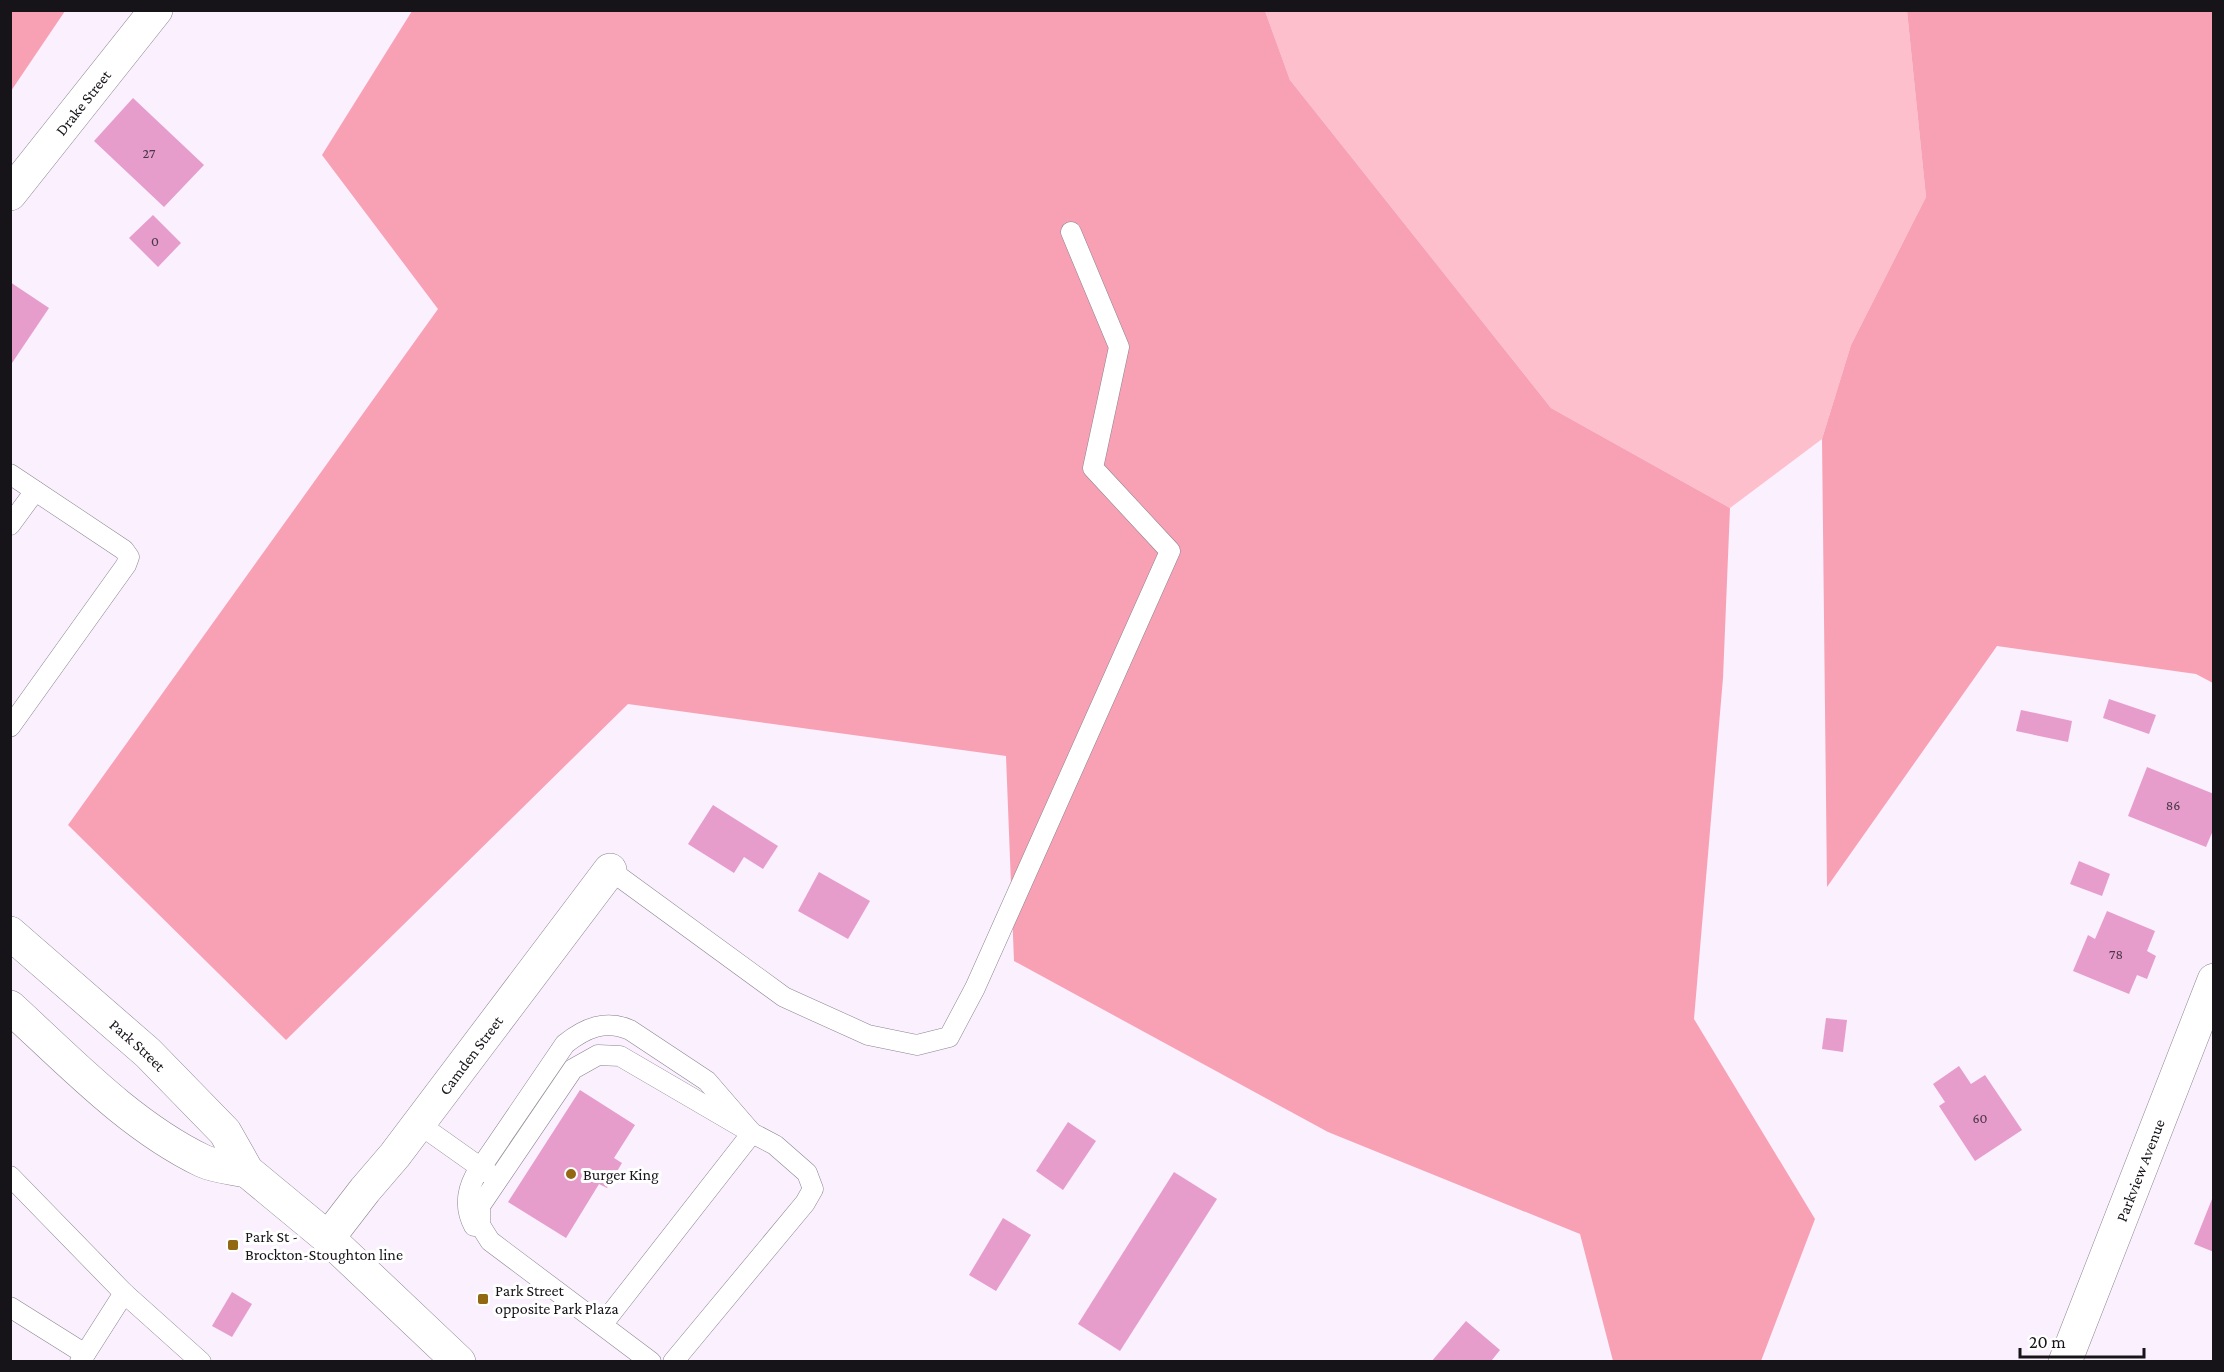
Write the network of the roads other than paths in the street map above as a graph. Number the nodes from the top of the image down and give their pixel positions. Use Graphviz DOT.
graph roads {
  1 [pos="156,10"];
  2 [pos="10,194"];
  3 [pos="1071,232"];
  4 [pos="10,474"];
  5 [pos="35,491"];
  6 [pos="10,525"];
  7 [pos="10,727"];
  8 [pos="610,870"];
  9 [pos="10,933"];
  10 [pos="2214,980"];
  11 [pos="10,1007"];
  12 [pos="419,1124"];
  13 [pos="752,1133"];
  14 [pos="480,1167"];
  15 [pos="248,1171"];
  16 [pos="10,1176"];
  17 [pos="498,1180"];
  18 [pos="328,1238"];
  19 [pos="490,1241"];
  20 [pos="124,1293"];
  21 [pos="10,1307"];
  22 [pos="602,1325"];
  23 [pos="82,1358"];
  24 [pos="201,1362"];
  25 [pos="459,1362"];
  26 [pos="651,1362"];
  27 [pos="673,1362"];
  28 [pos="2065,1362"];
  1 -- 2 [label="street, Drake Street"];
  3 -- 8 [label="lane"];
  4 -- 5 [label="lane"];
  5 -- 6 [label="lane"];
  5 -- 7 [label="lane"];
  8 -- 12 [label="street, Camden Street"];
  9 -- 15 [label="street, Park Street"];
  10 -- 28 [label="street, Parkview Avenue"];
  11 -- 15 [label="street, Park Street"];
  12 -- 14 [label="lane"];
  12 -- 18 [label="street, Camden Street"];
  13 -- 14 [label="lane"];
  13 -- 17 [label="lane"];
  13 -- 22 [label="lane"];
  13 -- 27 [label="lane"];
  14 -- 17 [label="lane"];
  14 -- 19 [label="lane"];
  15 -- 18 [label="street, Park Street"];
  16 -- 20 [label="lane"];
  17 -- 19 [label="lane"];
  18 -- 25 [label="street, Park Street"];
  19 -- 22 [label="lane"];
  20 -- 23 [label="lane"];
  20 -- 24 [label="lane"];
  21 -- 23 [label="lane"];
  22 -- 26 [label="lane"];
}
